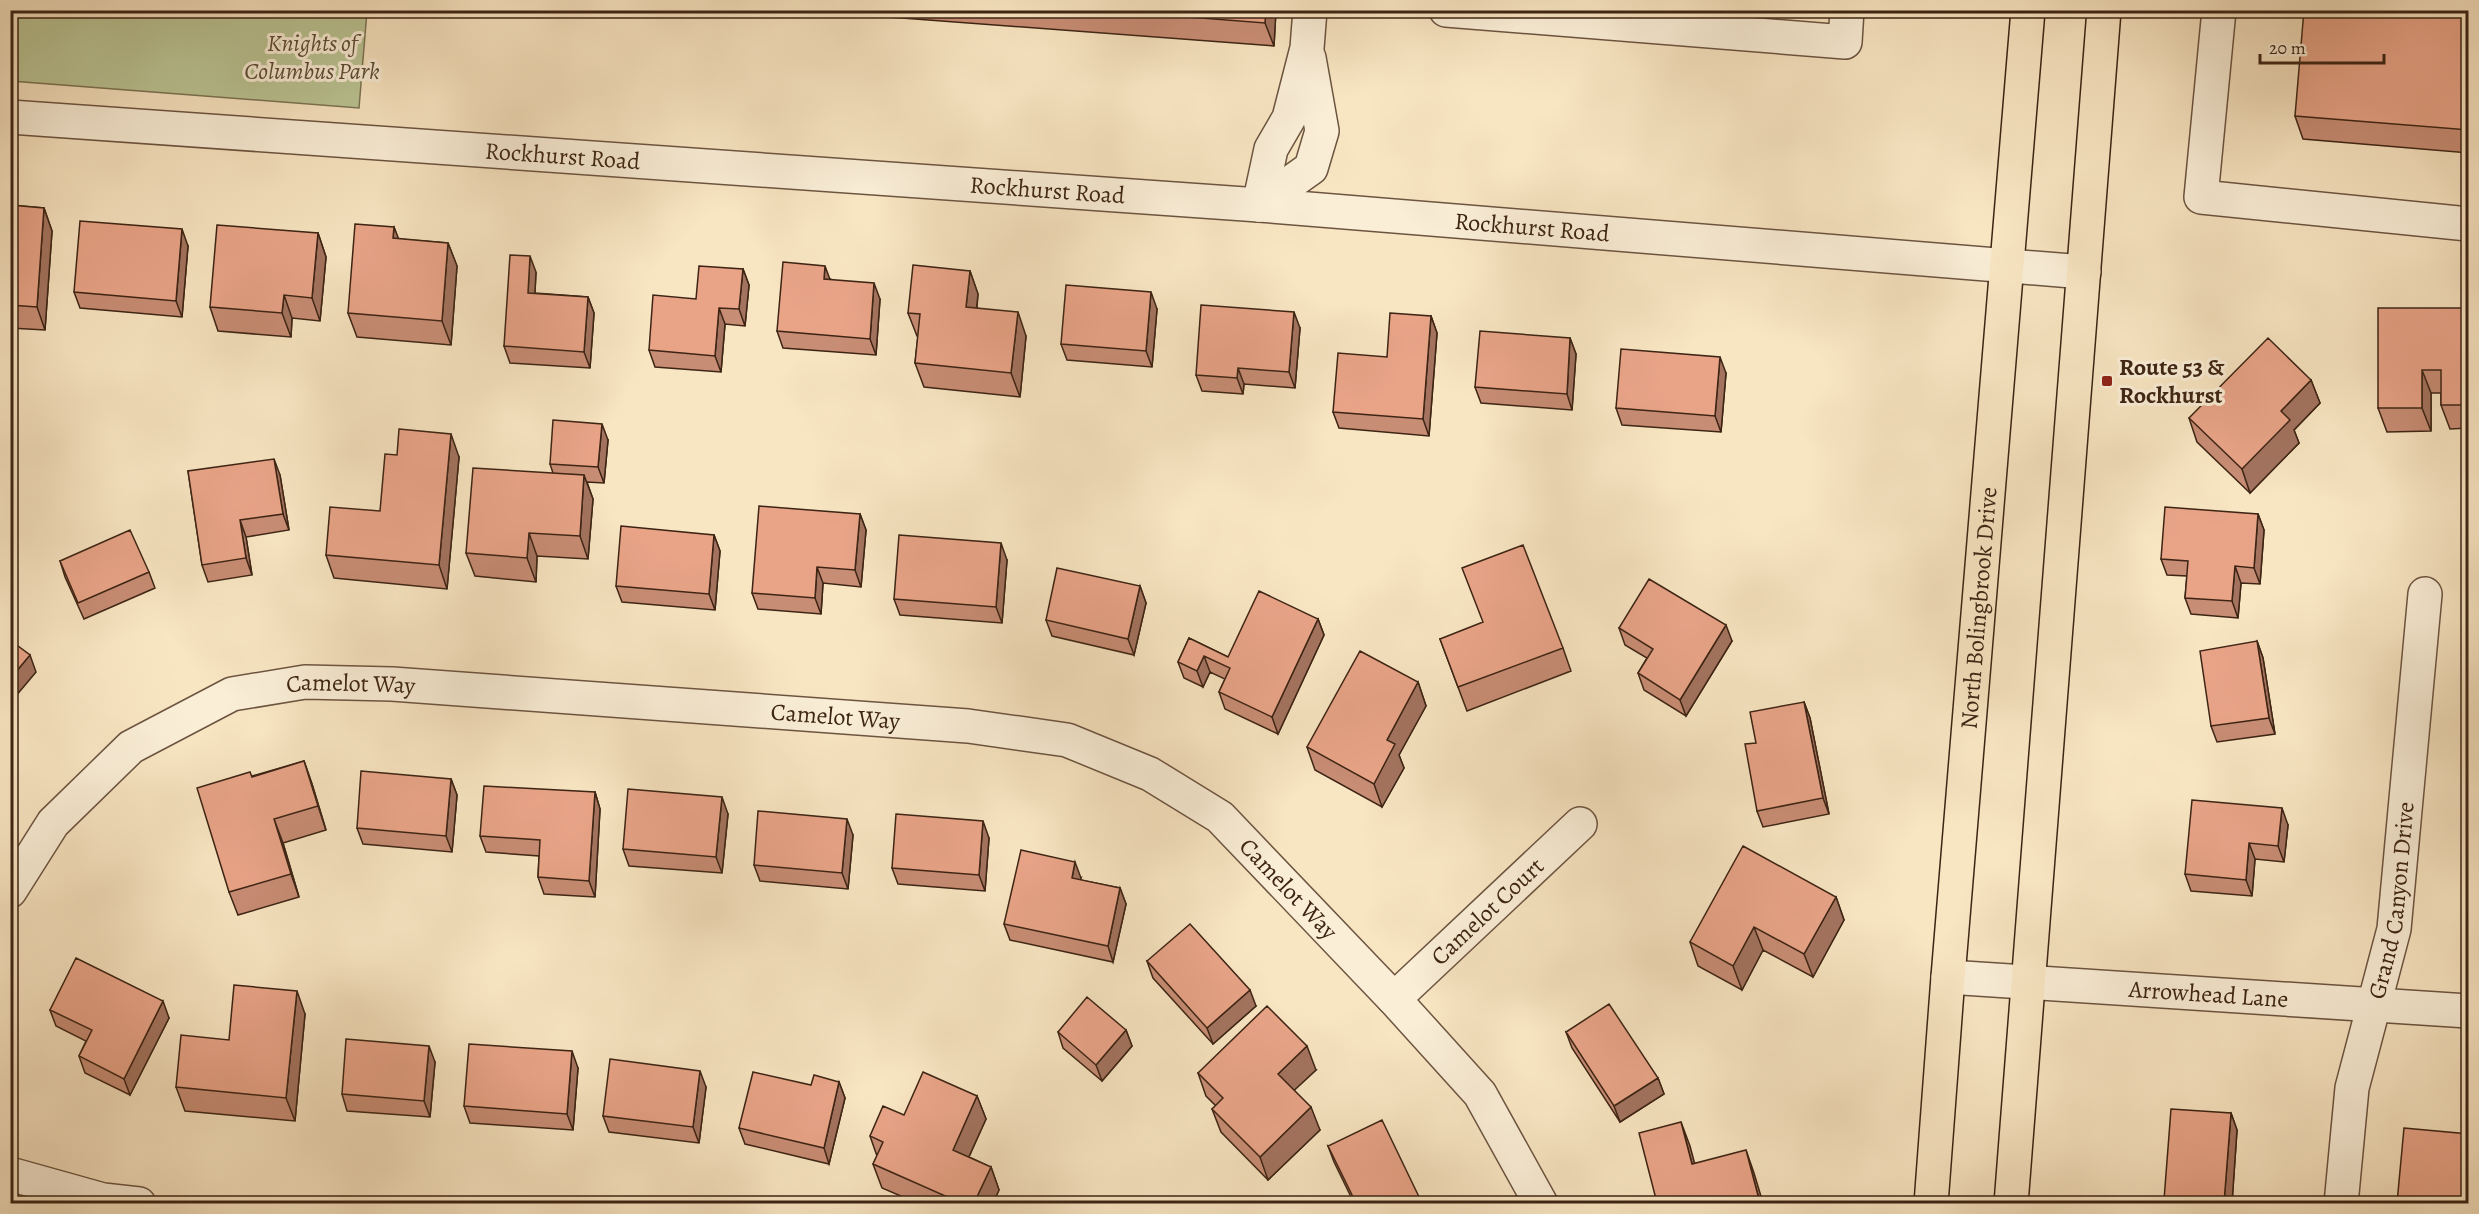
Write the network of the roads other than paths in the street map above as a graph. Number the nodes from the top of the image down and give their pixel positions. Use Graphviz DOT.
graph roads {
  1 [pos="1310,10"];
  2 [pos="1446,10"];
  3 [pos="1847,10"];
  4 [pos="2028,10"];
  5 [pos="2104,10"];
  6 [pos="2219,10"];
  7 [pos="1307,48"];
  8 [pos="10,117"];
  9 [pos="1258,205"];
  10 [pos="2469,224"];
  11 [pos="2007,266"];
  12 [pos="2084,272"];
  13 [pos="2426,594"];
  14 [pos="1580,824"];
  15 [pos="10,891"];
  16 [pos="1948,977"];
  17 [pos="2029,982"];
  18 [pos="1394,999"];
  19 [pos="2372,1003"];
  20 [pos="2469,1011"];
  21 [pos="10,1174"];
  22 [pos="139,1203"];
  23 [pos="1540,1203"];
  24 [pos="1931,1203"];
  25 [pos="2011,1203"];
  26 [pos="2341,1203"];
  1 -- 7 [label="street"];
  2 -- 3 [label="street"];
  4 -- 11 [label="main road, North Bolingbrook Drive"];
  5 -- 12 [label="main road"];
  6 -- 10 [label="street"];
  7 -- 9 [label="street"];
  7 -- 9 [label="street"];
  8 -- 9 [label="street, Rockhurst Road"];
  9 -- 11 [label="street, Rockhurst Road"];
  11 -- 12 [label="street, Rockhurst Road"];
  11 -- 16 [label="main road, North Bolingbrook Drive"];
  12 -- 17 [label="main road"];
  13 -- 19 [label="street, Grand Canyon Drive"];
  14 -- 18 [label="street, Camelot Court"];
  15 -- 18 [label="street, Camelot Way"];
  16 -- 17 [label="street, Arrowhead Lane"];
  16 -- 24 [label="main road, North Bolingbrook Drive"];
  17 -- 19 [label="street, Arrowhead Lane"];
  17 -- 25 [label="main road"];
  18 -- 23 [label="street, Camelot Way"];
  19 -- 20 [label="street, Arrowhead Lane"];
  19 -- 26 [label="street, Grand Canyon Drive"];
  21 -- 22 [label="street"];
}
